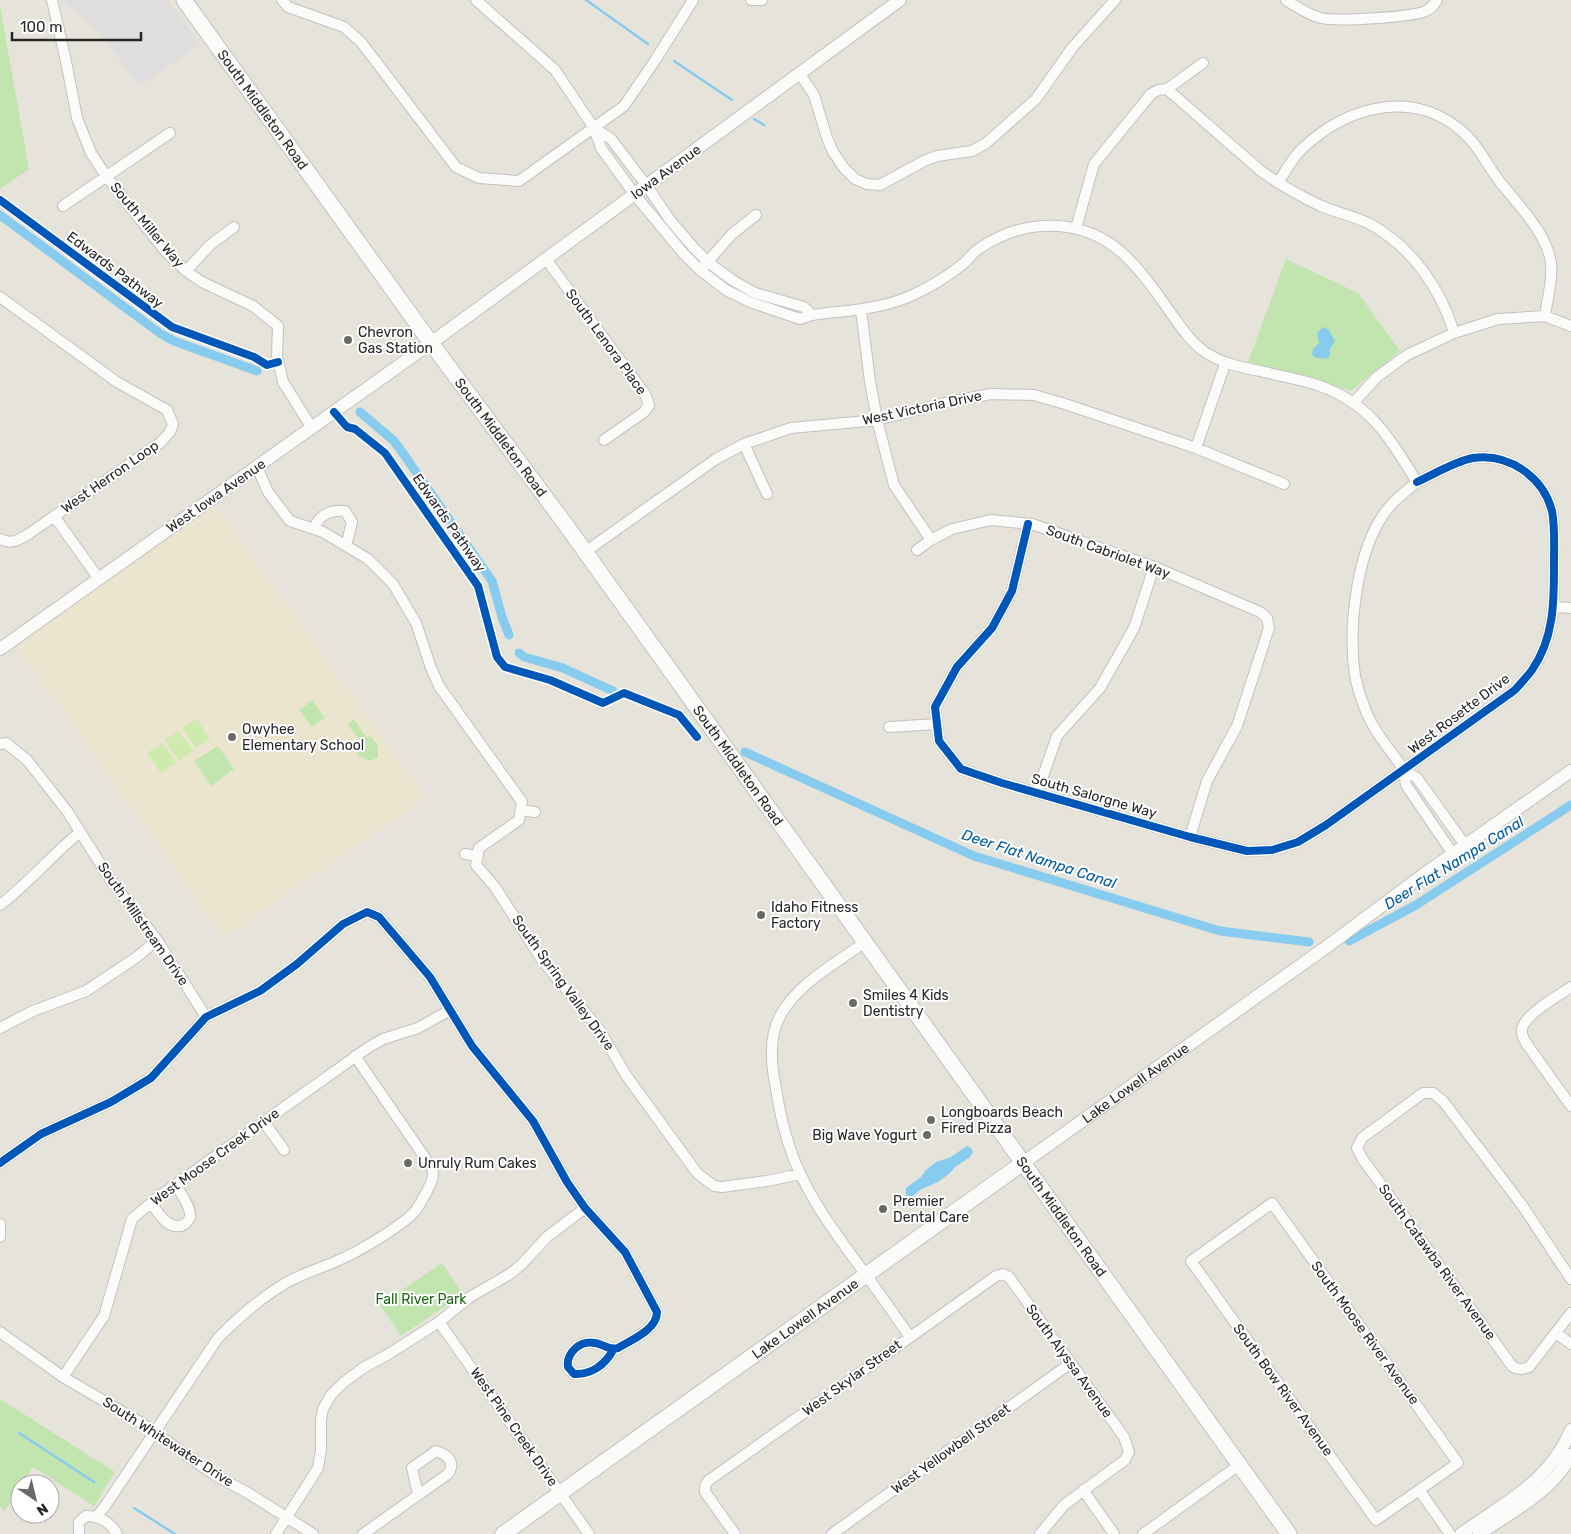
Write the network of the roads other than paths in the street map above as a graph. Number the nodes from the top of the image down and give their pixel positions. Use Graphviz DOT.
graph roads {
  1 [pos="52,0"];
  2 [pos="184,0"];
  3 [pos="282,0"];
  4 [pos="476,0"];
  5 [pos="693,0"];
  6 [pos="751,0"];
  7 [pos="762,0"];
  8 [pos="900,0"];
  9 [pos="1115,0"];
  10 [pos="1286,0"];
  11 [pos="1437,0"];
  12 [pos="1203,63"];
  13 [pos="800,74"];
  14 [pos="1167,89"];
  15 [pos="594,128"];
  16 [pos="170,133"];
  17 [pos="106,176"];
  18 [pos="1278,183"];
  19 [pos="647,186"];
  20 [pos="636,195"];
  21 [pos="63,206"];
  22 [pos="756,215"];
  23 [pos="234,227"];
  24 [pos="1076,228"];
  25 [pos="546,259"];
  26 [pos="708,262"];
  27 [pos="700,270"];
  28 [pos="186,271"];
  29 [pos="0,297"];
  30 [pos="753,298"];
  31 [pos="862,310"];
  32 [pos="1545,316"];
  33 [pos="1571,326"];
  34 [pos="1454,333"];
  35 [pos="431,343"];
  36 [pos="1225,364"];
  37 [pos="1354,402"];
  38 [pos="877,420"];
  39 [pos="312,428"];
  40 [pos="604,440"];
  41 [pos="744,444"];
  42 [pos="1196,448"];
  43 [pos="257,467"];
  44 [pos="1417,482"];
  45 [pos="1284,484"];
  46 [pos="768,494"];
  47 [pos="54,516"];
  48 [pos="1028,524"];
  49 [pos="314,529"];
  50 [pos="931,540"];
  51 [pos="5,541"];
  52 [pos="346,546"];
  53 [pos="917,550"];
  54 [pos="585,552"];
  55 [pos="1154,567"];
  56 [pos="99,579"];
  57 [pos="1554,607"];
  58 [pos="1571,608"];
  59 [pos="0,649"];
  60 [pos="937,724"];
  61 [pos="889,727"];
  62 [pos="0,744"];
  63 [pos="1404,770"];
  64 [pos="1571,771"];
  65 [pos="1037,793"];
  66 [pos="521,810"];
  67 [pos="535,812"];
  68 [pos="80,832"];
  69 [pos="1190,837"];
  70 [pos="1465,845"];
  71 [pos="1272,850"];
  72 [pos="465,854"];
  73 [pos="1453,854"];
  74 [pos="478,856"];
  75 [pos="0,905"];
  76 [pos="157,940"];
  77 [pos="865,942"];
  78 [pos="1571,987"];
  79 [pos="450,1010"];
  80 [pos="206,1017"];
  81 [pos="0,1028"];
  82 [pos="356,1056"];
  83 [pos="1571,1106"];
  84 [pos="264,1122"];
  85 [pos="284,1150"];
  86 [pos="0,1163"];
  87 [pos="1023,1163"];
  88 [pos="800,1174"];
  89 [pos="176,1185"];
  90 [pos="151,1203"];
  91 [pos="585,1208"];
  92 [pos="0,1224"];
  93 [pos="0,1237"];
  94 [pos="1191,1261"];
  95 [pos="866,1274"];
  96 [pos="1003,1274"];
  97 [pos="1571,1279"];
  98 [pos="1571,1313"];
  99 [pos="439,1322"];
  100 [pos="0,1332"];
  101 [pos="1556,1333"];
  102 [pos="910,1337"];
  103 [pos="1571,1344"];
  104 [pos="613,1350"];
  105 [pos="1071,1363"];
  106 [pos="63,1377"];
  107 [pos="1571,1430"];
  108 [pos="154,1432"];
  109 [pos="1571,1455"];
  110 [pos="1239,1465"];
  111 [pos="1083,1490"];
  112 [pos="1419,1490"];
  113 [pos="560,1493"];
  114 [pos="418,1494"];
  115 [pos="97,1516"];
  116 [pos="286,1518"];
  117 [pos="79,1534"];
  118 [pos="117,1534"];
  119 [pos="276,1534"];
  120 [pos="313,1534"];
  121 [pos="363,1534"];
  122 [pos="503,1534"];
  123 [pos="589,1534"];
  124 [pos="735,1534"];
  125 [pos="832,1534"];
  126 [pos="1040,1534"];
  127 [pos="1114,1534"];
  128 [pos="1143,1534"];
  129 [pos="1289,1534"];
  130 [pos="1450,1534"];
  131 [pos="1460,1534"];
  132 [pos="1479,1534"];
  1 -- 17 [label="street, South Miller Way"];
  2 -- 35 [label="main road, South Middleton Road"];
  3 -- 15 [label="street"];
  4 -- 15 [label="street"];
  5 -- 15 [label="street"];
  6 -- 7 [label="street"];
  8 -- 13 [label="street, Iowa Avenue"];
  9 -- 13 [label="street"];
  10 -- 11 [label="street"];
  12 -- 14 [label="street"];
  13 -- 19 [label="street, Iowa Avenue"];
  14 -- 18 [label="street"];
  14 -- 24 [label="street"];
  15 -- 19 [label="street"];
  15 -- 20 [label="street"];
  16 -- 17 [label="street"];
  17 -- 21 [label="street"];
  17 -- 28 [label="street, South Miller Way"];
  18 -- 32 [label="street"];
  18 -- 34 [label="street"];
  19 -- 20 [label="street, Iowa Avenue"];
  19 -- 26 [label="street"];
  20 -- 25 [label="street, Iowa Avenue"];
  20 -- 27 [label="street"];
  22 -- 26 [label="street"];
  23 -- 28 [label="street"];
  24 -- 31 [label="street"];
  24 -- 36 [label="street"];
  25 -- 35 [label="street, Iowa Avenue"];
  25 -- 40 [label="street, South Lenora Place"];
  26 -- 27 [label="street"];
  26 -- 30 [label="street"];
  27 -- 30 [label="street"];
  28 -- 39 [label="street, South Miller Way"];
  29 -- 47 [label="street, West Herron Loop"];
  30 -- 31 [label="street"];
  31 -- 38 [label="street"];
  32 -- 33 [label="street"];
  32 -- 34 [label="street"];
  34 -- 37 [label="street"];
  35 -- 39 [label="street, West Iowa Avenue"];
  35 -- 54 [label="main road, South Middleton Road"];
  36 -- 37 [label="street"];
  36 -- 42 [label="street"];
  37 -- 44 [label="street"];
  38 -- 41 [label="street, West Victoria Drive"];
  38 -- 42 [label="street, West Victoria Drive"];
  38 -- 50 [label="street"];
  39 -- 43 [label="street, West Iowa Avenue"];
  41 -- 46 [label="street"];
  41 -- 54 [label="street, West Victoria Drive"];
  42 -- 45 [label="street, West Victoria Drive"];
  43 -- 49 [label="street"];
  43 -- 56 [label="street, West Iowa Avenue"];
  44 -- 57 [label="street, West Rosette Drive"];
  44 -- 63 [label="street, West Rosette Drive"];
  47 -- 51 [label="street, West Herron Loop"];
  47 -- 56 [label="street"];
  48 -- 50 [label="street, South Cabriolet Way"];
  48 -- 55 [label="street, South Cabriolet Way"];
  48 -- 60 [label="street"];
  49 -- 52 [label="street"];
  49 -- 52 [label="street"];
  50 -- 53 [label="street, South Cabriolet Way"];
  52 -- 66 [label="street"];
  54 -- 77 [label="main road, South Middleton Road"];
  55 -- 65 [label="street"];
  55 -- 69 [label="street, South Cabriolet Way"];
  56 -- 59 [label="street, West Iowa Avenue"];
  57 -- 58 [label="street"];
  57 -- 63 [label="street, West Rosette Drive"];
  60 -- 61 [label="street"];
  60 -- 65 [label="street, South Salorgne Way"];
  62 -- 68 [label="street, South Millstream Drive"];
  63 -- 70 [label="street"];
  63 -- 71 [label="street, West Rosette Drive"];
  63 -- 73 [label="street"];
  64 -- 70 [label="street, Lake Lowell Avenue"];
  65 -- 69 [label="street, South Salorgne Way"];
  66 -- 67 [label="street"];
  66 -- 74 [label="street"];
  68 -- 75 [label="street"];
  68 -- 76 [label="street, South Millstream Drive"];
  69 -- 71 [label="street, South Salorgne Way"];
  70 -- 73 [label="street, Lake Lowell Avenue"];
  72 -- 74 [label="street"];
  73 -- 87 [label="street, Lake Lowell Avenue"];
  74 -- 88 [label="street, South Spring Valley Drive"];
  76 -- 80 [label="street, South Millstream Drive"];
  76 -- 81 [label="street"];
  77 -- 87 [label="main road, South Middleton Road"];
  77 -- 88 [label="street"];
  78 -- 83 [label="street"];
  79 -- 80 [label="street"];
  79 -- 82 [label="street, West Moose Creek Drive"];
  79 -- 91 [label="street"];
  80 -- 86 [label="street"];
  82 -- 84 [label="street, West Moose Creek Drive"];
  82 -- 108 [label="street"];
  84 -- 85 [label="street"];
  84 -- 89 [label="street, West Moose Creek Drive"];
  87 -- 95 [label="main road, Lake Lowell Avenue"];
  87 -- 110 [label="main road, South Middleton Road"];
  88 -- 95 [label="street"];
  89 -- 90 [label="street, West Moose Creek Drive"];
  89 -- 90 [label="street"];
  90 -- 106 [label="street, West Moose Creek Drive"];
  91 -- 99 [label="street"];
  91 -- 104 [label="street"];
  92 -- 93 [label="street"];
  94 -- 112 [label="street, South Bow River Avenue"];
  94 -- 112 [label="street, South Moose River Avenue"];
  95 -- 102 [label="street"];
  95 -- 113 [label="main road, Lake Lowell Avenue"];
  96 -- 102 [label="street, West Skylar Street"];
  96 -- 105 [label="street, South Alyssa Avenue"];
  97 -- 101 [label="street, South Catawba River Avenue"];
  98 -- 101 [label="street"];
  99 -- 113 [label="street, West Pine Creek Drive"];
  99 -- 116 [label="street"];
  100 -- 106 [label="street, South Whitewater Drive"];
  101 -- 103 [label="street"];
  102 -- 124 [label="street, West Skylar Street"];
  105 -- 111 [label="street, South Alyssa Avenue"];
  105 -- 125 [label="street, West Yellowbell Street"];
  106 -- 108 [label="street, South Whitewater Drive"];
  107 -- 131 [label="street"];
  108 -- 115 [label="street"];
  108 -- 116 [label="street, South Whitewater Drive"];
  109 -- 132 [label="street"];
  110 -- 128 [label="street"];
  110 -- 129 [label="main road, South Middleton Road"];
  111 -- 126 [label="street"];
  111 -- 127 [label="street"];
  112 -- 130 [label="street"];
  113 -- 122 [label="main road, Lake Lowell Avenue"];
  113 -- 123 [label="street, West Pine Creek Drive"];
  114 -- 121 [label="street"];
  115 -- 117 [label="street"];
  115 -- 118 [label="street"];
  116 -- 119 [label="street"];
  116 -- 120 [label="street, South Whitewater Drive"];
}
